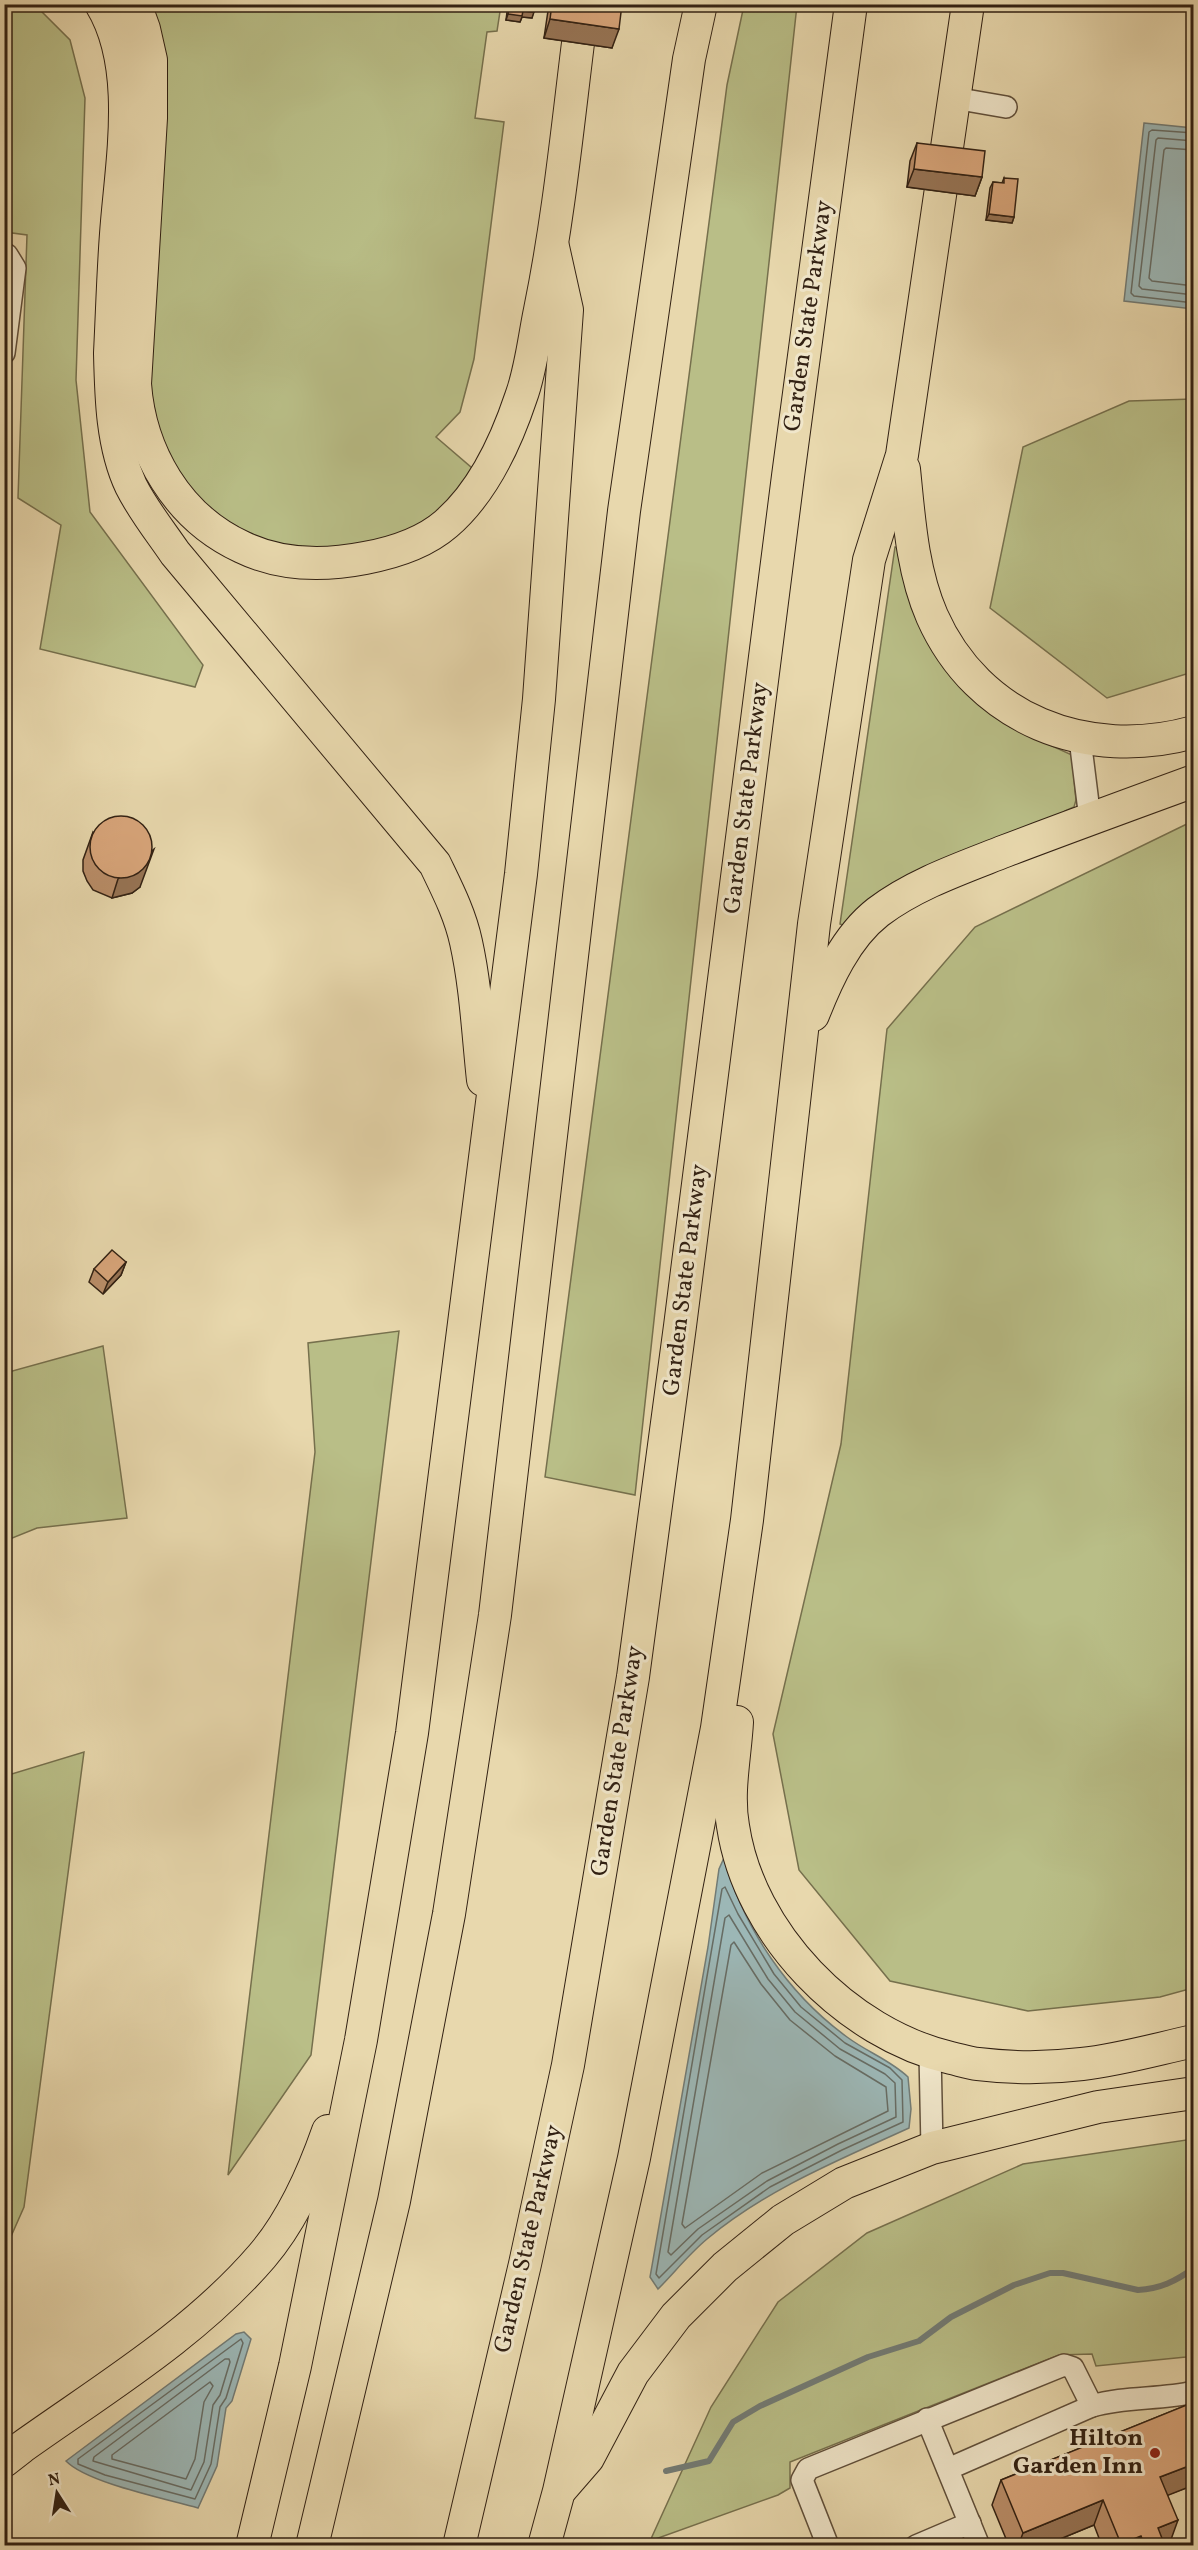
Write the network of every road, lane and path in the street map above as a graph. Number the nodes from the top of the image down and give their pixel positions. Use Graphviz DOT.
graph roads {
  1 [pos="101,4"];
  2 [pos="135,4"];
  3 [pos="701,4"];
  4 [pos="851,4"];
  5 [pos="968,4"];
  6 [pos="578,43"];
  7 [pos="954,98"];
  8 [pos="1006,107"];
  9 [pos="553,247"];
  10 [pos="4,255"];
  11 [pos="4,353"];
  12 [pos="902,455"];
  13 [pos="1194,732"];
  14 [pos="1080,739"];
  15 [pos="1194,781"];
  16 [pos="1090,819"];
  17 [pos="800,1050"];
  18 [pos="489,1134"];
  19 [pos="747,1520"];
  20 [pos="361,2040"];
  21 [pos="1194,2041"];
  22 [pos="930,2053"];
  23 [pos="1194,2092"];
  24 [pos="932,2148"];
  25 [pos="1194,2392"];
  26 [pos="1092,2406"];
  27 [pos="927,2420"];
  28 [pos="4,2461"];
  29 [pos="948,2469"];
  30 [pos="559,2491"];
  31 [pos="970,2523"];
  32 [pos="918,2545"];
  33 [pos="252,2546"];
  34 [pos="312,2546"];
  35 [pos="459,2546"];
  36 [pos="544,2546"];
  37 [pos="828,2546"];
  38 [pos="979,2546"];
  1 -- 18 [label="highway"];
  2 -- 9 [label="highway"];
  3 -- 34 [label="highway"];
  4 -- 35 [label="highway, Garden State Parkway"];
  5 -- 7 [label="highway"];
  6 -- 9 [label="highway"];
  7 -- 8 [label="lane"];
  7 -- 12 [label="highway"];
  9 -- 18 [label="highway"];
  10 -- 11 [label="lane"];
  12 -- 14 [label="highway"];
  12 -- 17 [label="highway"];
  13 -- 14 [label="highway"];
  14 -- 16 [label="lane"];
  15 -- 16 [label="highway"];
  16 -- 17 [label="highway"];
  17 -- 19 [label="highway"];
  18 -- 20 [label="highway"];
  19 -- 22 [label="highway"];
  19 -- 30 [label="highway"];
  20 -- 28 [label="highway"];
  20 -- 33 [label="highway"];
  21 -- 22 [label="highway"];
  22 -- 24 [label="lane"];
  23 -- 24 [label="highway"];
  24 -- 30 [label="highway"];
  25 -- 26 [label="lane"];
  26 -- 27 [label="lane"];
  26 -- 29 [label="lane"];
  27 -- 29 [label="lane"];
  27 -- 37 [label="lane"];
  29 -- 31 [label="lane"];
  30 -- 36 [label="highway"];
  31 -- 32 [label="lane"];
  31 -- 38 [label="lane"];
}
